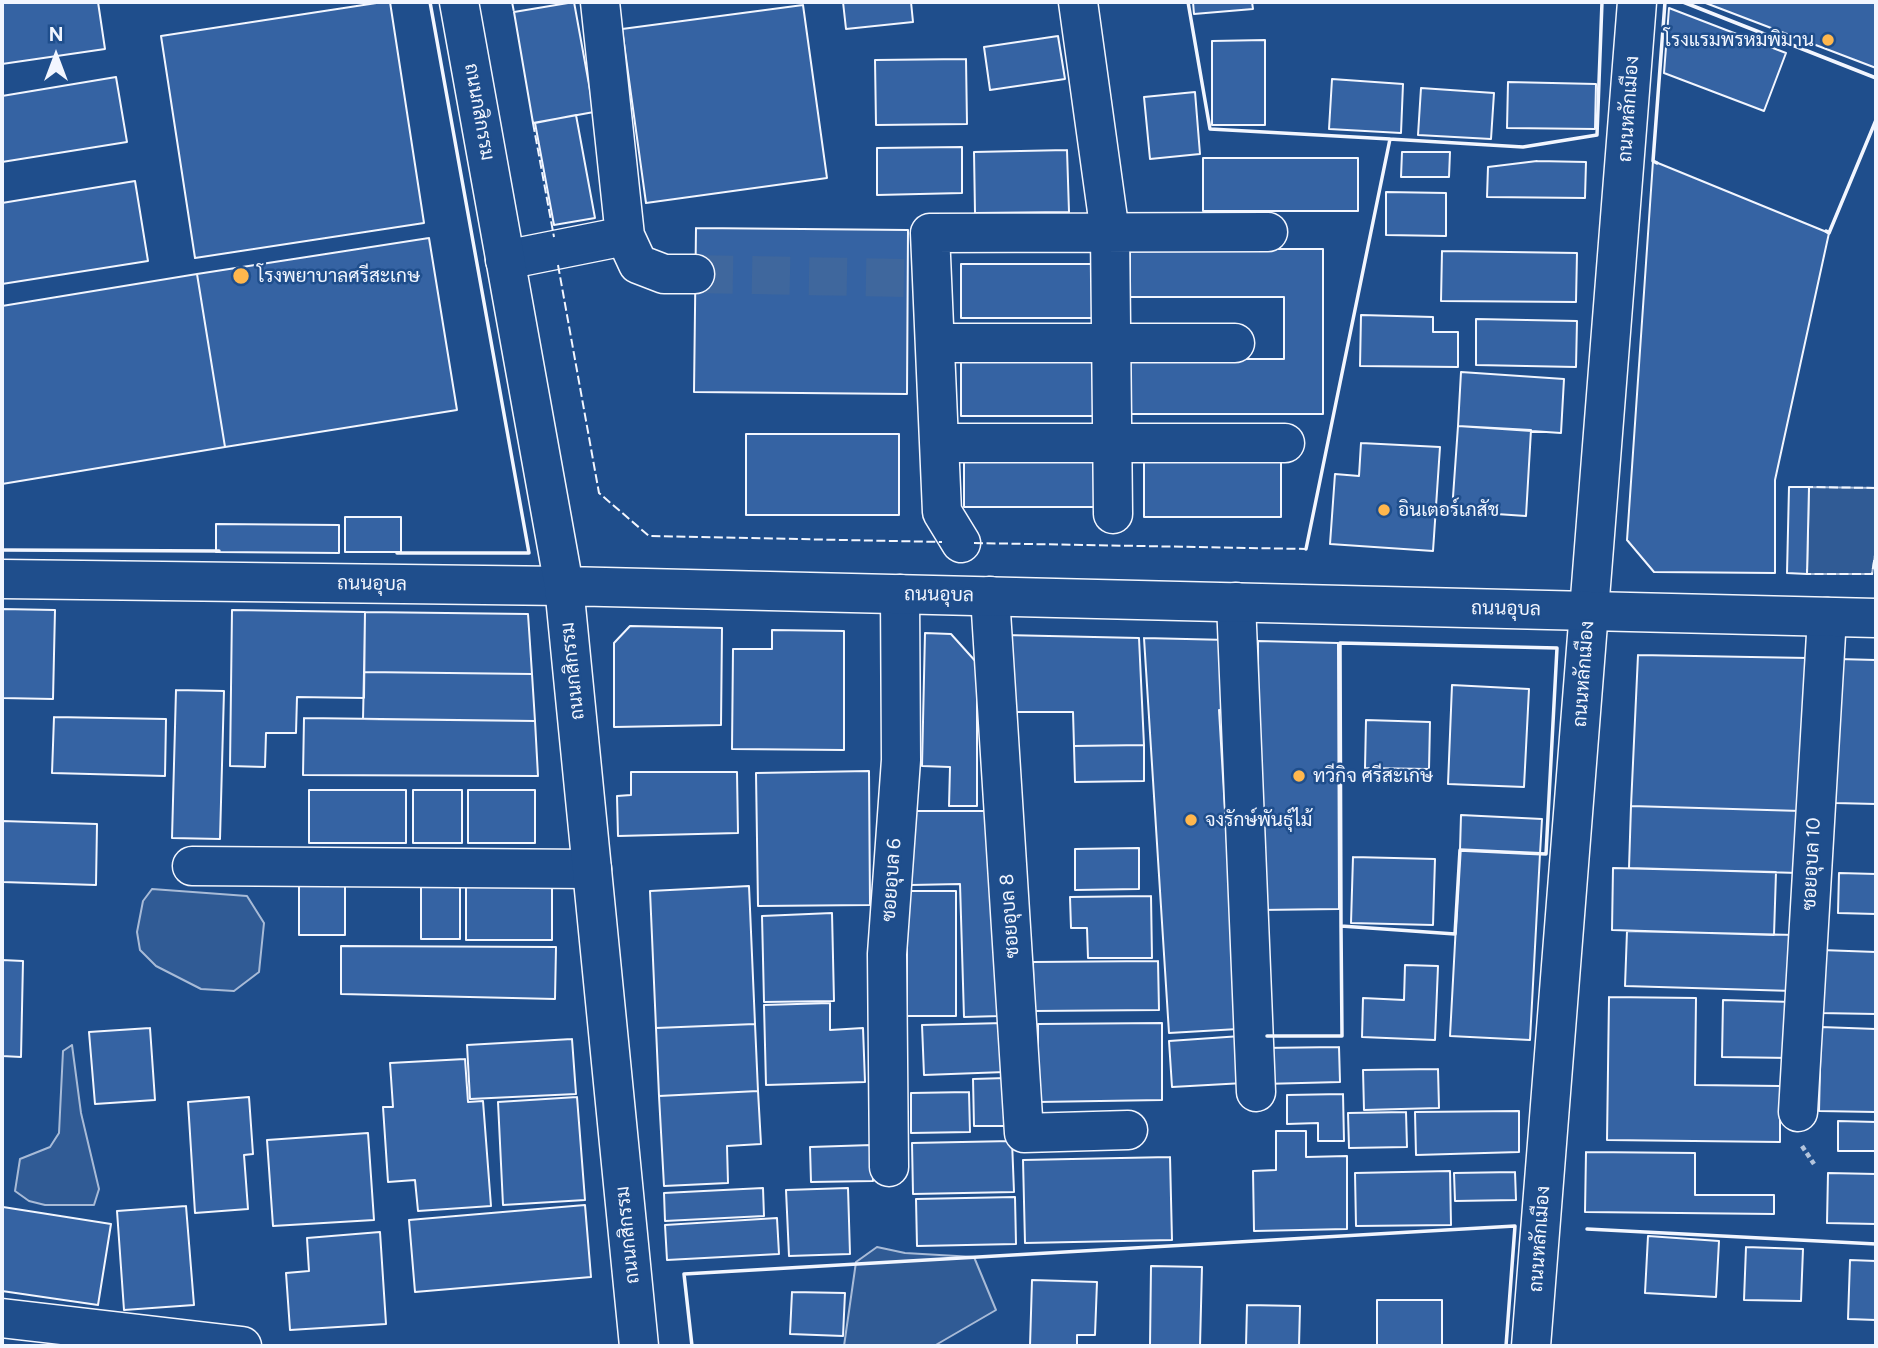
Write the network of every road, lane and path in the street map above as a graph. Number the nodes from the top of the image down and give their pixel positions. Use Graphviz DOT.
graph roads {
  1 [pos="459,2"];
  2 [pos="1078,2"];
  3 [pos="1637,2"];
  4 [pos="610,3"];
  5 [pos="1268,232"];
  6 [pos="1110,233"];
  7 [pos="625,236"];
  8 [pos="505,260"];
  9 [pos="695,274"];
  10 [pos="935,343"];
  11 [pos="1111,343"];
  12 [pos="1235,343"];
  13 [pos="939,443"];
  14 [pos="1112,443"];
  15 [pos="1285,443"];
  16 [pos="1113,514"];
  17 [pos="961,543"];
  18 [pos="2,579"];
  19 [pos="565,586"];
  20 [pos="900,594"];
  21 [pos="990,596"];
  22 [pos="1236,603"];
  23 [pos="1589,611"];
  24 [pos="1827,617"];
  25 [pos="1876,618"];
  26 [pos="192,866"];
  27 [pos="592,869"];
  28 [pos="1256,1092"];
  29 [pos="1798,1112"];
  30 [pos="1128,1130"];
  31 [pos="889,1167"];
  32 [pos="2,1318"];
  33 [pos="242,1346"];
  34 [pos="639,1346"];
  35 [pos="1531,1346"];
  1 -- 8 [label="street, ถนนกสิกรรม"];
  2 -- 6 [label="street"];
  3 -- 23 [label="street, ถนนหลักเมือง"];
  4 -- 7 [label="street"];
  5 -- 6 [label="street"];
  6 -- 10 [label="street"];
  6 -- 11 [label="street"];
  7 -- 8 [label="street"];
  7 -- 9 [label="street"];
  8 -- 19 [label="street, ถนนกสิกรรม"];
  10 -- 11 [label="street"];
  10 -- 13 [label="street"];
  11 -- 12 [label="street"];
  11 -- 14 [label="street"];
  13 -- 14 [label="street"];
  13 -- 17 [label="street"];
  14 -- 15 [label="street"];
  14 -- 16 [label="street"];
  18 -- 19 [label="street, ถนนอุบล"];
  19 -- 20 [label="street, ถนนอุบล"];
  19 -- 27 [label="street, ถนนกสิกรรม"];
  20 -- 21 [label="street, ถนนอุบล"];
  20 -- 31 [label="street, ซอยอุบล 6"];
  21 -- 22 [label="street, ถนนอุบล"];
  21 -- 30 [label="street, ซอยอุบล 8"];
  22 -- 23 [label="street, ถนนอุบล"];
  22 -- 28 [label="street"];
  23 -- 24 [label="street, ถนนอุบล"];
  23 -- 35 [label="street, ถนนหลักเมือง"];
  24 -- 25 [label="street, ถนนอุบล"];
  24 -- 29 [label="street, ซอยอุบล 10"];
  26 -- 27 [label="street"];
  27 -- 34 [label="street, ถนนกสิกรรม"];
  32 -- 33 [label="street"];
}
